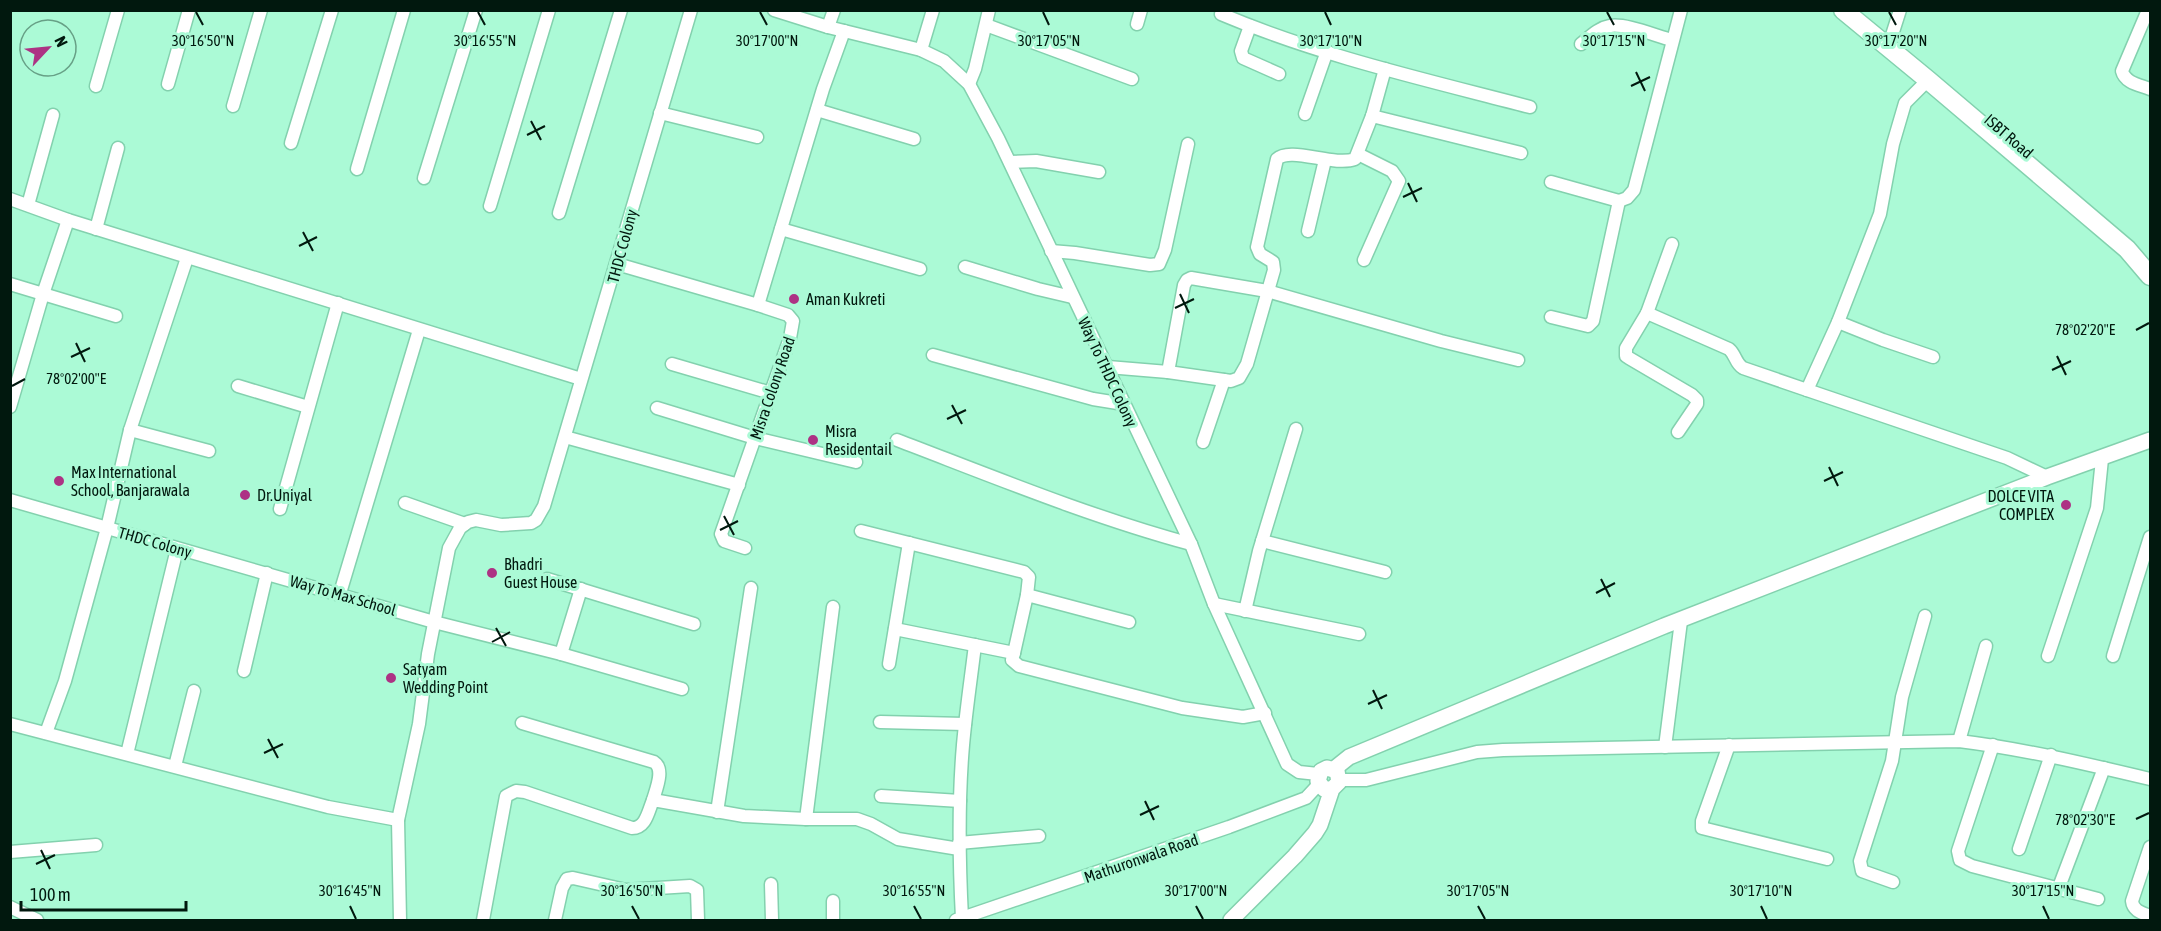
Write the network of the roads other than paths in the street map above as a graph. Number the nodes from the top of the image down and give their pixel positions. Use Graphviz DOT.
graph roads {
  1 [pos="118,10"];
  2 [pos="189,10"];
  3 [pos="261,10"];
  4 [pos="332,10"];
  5 [pos="404,10"];
  6 [pos="476,10"];
  7 [pos="549,10"];
  8 [pos="621,10"];
  9 [pos="691,10"];
  10 [pos="774,10"];
  11 [pos="834,10"];
  12 [pos="933,10"];
  13 [pos="989,10"];
  14 [pos="1141,10"];
  15 [pos="1681,10"];
  16 [pos="1844,10"];
  17 [pos="1864,10"];
  18 [pos="1900,10"];
  19 [pos="2148,10"];
  20 [pos="1221,14"];
  21 [pos="1137,24"];
  22 [pos="986,25"];
  23 [pos="1250,26"];
  24 [pos="836,29"];
  25 [pos="1892,35"];
  26 [pos="1672,40"];
  27 [pos="1581,44"];
  28 [pos="921,50"];
  29 [pos="1327,51"];
  30 [pos="1385,69"];
  31 [pos="1280,74"];
  32 [pos="1132,79"];
  33 [pos="1928,80"];
  34 [pos="168,84"];
  35 [pos="969,84"];
  36 [pos="96,86"];
  37 [pos="2151,89"];
  38 [pos="233,106"];
  39 [pos="1530,107"];
  40 [pos="817,110"];
  41 [pos="660,113"];
  42 [pos="1305,114"];
  43 [pos="53,115"];
  44 [pos="1372,116"];
  45 [pos="757,137"];
  46 [pos="914,139"];
  47 [pos="291,143"];
  48 [pos="1188,144"];
  49 [pos="118,148"];
  50 [pos="1521,153"];
  51 [pos="1358,154"];
  52 [pos="1325,160"];
  53 [pos="1010,162"];
  54 [pos="357,169"];
  55 [pos="1099,172"];
  56 [pos="424,178"];
  57 [pos="1551,182"];
  58 [pos="10,199"];
  59 [pos="1619,201"];
  60 [pos="28,205"];
  61 [pos="490,206"];
  62 [pos="559,213"];
  63 [pos="68,220"];
  64 [pos="96,229"];
  65 [pos="781,229"];
  66 [pos="1308,231"];
  67 [pos="1672,244"];
  68 [pos="1051,251"];
  69 [pos="187,258"];
  70 [pos="1364,260"];
  71 [pos="617,264"];
  72 [pos="2151,264"];
  73 [pos="965,267"];
  74 [pos="920,269"];
  75 [pos="2151,276"];
  76 [pos="10,284"];
  77 [pos="1267,291"];
  78 [pos="43,294"];
  79 [pos="1072,297"];
  80 [pos="338,303"];
  81 [pos="758,305"];
  82 [pos="1647,313"];
  83 [pos="116,316"];
  84 [pos="1551,317"];
  85 [pos="1838,322"];
  86 [pos="419,330"];
  87 [pos="933,355"];
  88 [pos="1933,357"];
  89 [pos="1518,360"];
  90 [pos="672,364"];
  91 [pos="1108,367"];
  92 [pos="1168,372"];
  93 [pos="581,379"];
  94 [pos="1224,380"];
  95 [pos="238,386"];
  96 [pos="1807,390"];
  97 [pos="771,393"];
  98 [pos="1124,404"];
  99 [pos="308,407"];
  100 [pos="10,408"];
  101 [pos="657,408"];
  102 [pos="1296,429"];
  103 [pos="130,430"];
  104 [pos="1678,432"];
  105 [pos="565,437"];
  106 [pos="755,438"];
  107 [pos="897,440"];
  108 [pos="2151,440"];
  109 [pos="1203,442"];
  110 [pos="208,451"];
  111 [pos="2102,459"];
  112 [pos="855,462"];
  113 [pos="2048,477"];
  114 [pos="739,485"];
  115 [pos="10,500"];
  116 [pos="405,503"];
  117 [pos="280,509"];
  118 [pos="465,524"];
  119 [pos="107,528"];
  120 [pos="861,531"];
  121 [pos="2151,537"];
  122 [pos="1262,541"];
  123 [pos="909,543"];
  124 [pos="1191,544"];
  125 [pos="745,548"];
  126 [pos="177,549"];
  127 [pos="252,569"];
  128 [pos="1385,572"];
  129 [pos="267,573"];
  130 [pos="547,579"];
  131 [pos="751,588"];
  132 [pos="581,589"];
  133 [pos="340,593"];
  134 [pos="1027,595"];
  135 [pos="1214,604"];
  136 [pos="833,607"];
  137 [pos="1245,611"];
  138 [pos="1925,616"];
  139 [pos="1681,621"];
  140 [pos="434,622"];
  141 [pos="1129,622"];
  142 [pos="694,624"];
  143 [pos="895,629"];
  144 [pos="1359,634"];
  145 [pos="975,645"];
  146 [pos="1986,646"];
  147 [pos="1014,652"];
  148 [pos="561,654"];
  149 [pos="2048,656"];
  150 [pos="2114,656"];
  151 [pos="889,664"];
  152 [pos="244,671"];
  153 [pos="682,689"];
  154 [pos="194,692"];
  155 [pos="1265,713"];
  156 [pos="880,722"];
  157 [pos="522,723"];
  158 [pos="10,724"];
  159 [pos="965,724"];
  160 [pos="46,733"];
  161 [pos="1959,741"];
  162 [pos="1896,742"];
  163 [pos="1729,745"];
  164 [pos="1993,745"];
  165 [pos="1665,747"];
  166 [pos="127,754"];
  167 [pos="2051,755"];
  168 [pos="175,766"];
  169 [pos="2104,768"];
  170 [pos="1328,779"];
  171 [pos="2151,779"];
  172 [pos="881,796"];
  173 [pos="653,800"];
  174 [pos="960,801"];
  175 [pos="717,812"];
  176 [pos="806,819"];
  177 [pos="398,820"];
  178 [pos="1039,836"];
  179 [pos="96,845"];
  180 [pos="959,846"];
  181 [pos="2151,848"];
  182 [pos="2019,849"];
  183 [pos="10,852"];
  184 [pos="1827,860"];
  185 [pos="1893,882"];
  186 [pos="771,884"];
  187 [pos="2059,887"];
  188 [pos="2098,899"];
  189 [pos="833,901"];
  190 [pos="10,907"];
  191 [pos="2151,916"];
  192 [pos="959,920"];
  193 [pos="37,921"];
  194 [pos="400,921"];
  195 [pos="483,921"];
  196 [pos="555,921"];
  197 [pos="698,921"];
  198 [pos="772,921"];
  199 [pos="833,921"];
  200 [pos="1231,921"];
  1 -- 36 [label="street"];
  2 -- 34 [label="street"];
  3 -- 38 [label="street"];
  4 -- 47 [label="street"];
  5 -- 54 [label="street"];
  6 -- 56 [label="street"];
  7 -- 61 [label="street"];
  8 -- 62 [label="street"];
  9 -- 41 [label="street, THDC Colony"];
  10 -- 24 [label="street"];
  11 -- 24 [label="street"];
  12 -- 28 [label="street"];
  13 -- 22 [label="street"];
  14 -- 21 [label="street"];
  15 -- 26 [label="street"];
  16 -- 33 [label="highway"];
  17 -- 25 [label="highway, ISBT Road"];
  18 -- 25 [label="street"];
  19 -- 37 [label="street"];
  20 -- 23 [label="street"];
  22 -- 32 [label="street"];
  22 -- 35 [label="street"];
  23 -- 29 [label="street"];
  23 -- 31 [label="street"];
  24 -- 28 [label="street, Way To THDC Colony"];
  24 -- 40 [label="street"];
  25 -- 72 [label="highway, ISBT Road"];
  26 -- 27 [label="street"];
  26 -- 59 [label="street"];
  28 -- 35 [label="street, Way To THDC Colony"];
  29 -- 30 [label="street"];
  29 -- 42 [label="street"];
  30 -- 39 [label="street"];
  30 -- 44 [label="street"];
  33 -- 75 [label="highway"];
  33 -- 85 [label="street"];
  35 -- 53 [label="street, Way To THDC Colony"];
  40 -- 46 [label="street"];
  40 -- 65 [label="street"];
  41 -- 45 [label="street"];
  41 -- 71 [label="street, THDC Colony"];
  43 -- 60 [label="street"];
  44 -- 50 [label="street"];
  44 -- 51 [label="street"];
  48 -- 68 [label="street"];
  49 -- 64 [label="street"];
  51 -- 52 [label="street"];
  51 -- 70 [label="street"];
  52 -- 66 [label="street"];
  52 -- 77 [label="street"];
  53 -- 55 [label="street"];
  53 -- 68 [label="street, Way To THDC Colony"];
  57 -- 59 [label="street"];
  58 -- 60 [label="street"];
  59 -- 84 [label="street"];
  60 -- 63 [label="street"];
  63 -- 64 [label="street"];
  63 -- 78 [label="street"];
  64 -- 69 [label="street"];
  65 -- 74 [label="street"];
  65 -- 81 [label="street"];
  67 -- 82 [label="street"];
  68 -- 79 [label="street, Way To THDC Colony"];
  69 -- 80 [label="street"];
  69 -- 103 [label="street"];
  71 -- 81 [label="street, Misra Colony Road"];
  71 -- 93 [label="street, THDC Colony"];
  73 -- 79 [label="street"];
  76 -- 78 [label="street"];
  77 -- 89 [label="street"];
  77 -- 92 [label="street"];
  77 -- 94 [label="street"];
  78 -- 83 [label="street"];
  78 -- 100 [label="street"];
  79 -- 91 [label="street, Way To THDC Colony"];
  80 -- 86 [label="street"];
  80 -- 99 [label="street"];
  81 -- 97 [label="street, Misra Colony Road"];
  82 -- 96 [label="street"];
  82 -- 104 [label="street"];
  85 -- 88 [label="street"];
  85 -- 96 [label="street"];
  86 -- 93 [label="street"];
  86 -- 133 [label="street"];
  87 -- 98 [label="street"];
  90 -- 97 [label="street"];
  91 -- 92 [label="street"];
  91 -- 98 [label="street, Way To THDC Colony"];
  92 -- 94 [label="street"];
  93 -- 105 [label="street, THDC Colony"];
  94 -- 109 [label="street"];
  95 -- 99 [label="street"];
  96 -- 113 [label="street"];
  97 -- 106 [label="street, Misra Colony Road"];
  98 -- 124 [label="street, Way To THDC Colony"];
  99 -- 117 [label="street"];
  101 -- 106 [label="street"];
  102 -- 122 [label="street"];
  103 -- 110 [label="street"];
  103 -- 119 [label="street"];
  105 -- 114 [label="street"];
  105 -- 118 [label="street, THDC Colony"];
  106 -- 112 [label="street"];
  106 -- 114 [label="street, Misra Colony Road"];
  107 -- 124 [label="street"];
  108 -- 111 [label="main road"];
  111 -- 113 [label="main road"];
  111 -- 149 [label="street"];
  113 -- 139 [label="main road"];
  114 -- 125 [label="street, Misra Colony Road"];
  115 -- 119 [label="street, THDC Colony"];
  116 -- 118 [label="street"];
  118 -- 140 [label="street"];
  119 -- 126 [label="street, THDC Colony"];
  119 -- 160 [label="street"];
  120 -- 123 [label="street"];
  121 -- 150 [label="street"];
  122 -- 128 [label="street"];
  122 -- 137 [label="street"];
  123 -- 134 [label="street"];
  123 -- 143 [label="street"];
  124 -- 135 [label="street, Way To THDC Colony"];
  126 -- 127 [label="street, THDC Colony"];
  126 -- 166 [label="street"];
  127 -- 129 [label="street, Way To Max School"];
  129 -- 133 [label="street, Way To Max School"];
  129 -- 152 [label="street"];
  130 -- 132 [label="street"];
  131 -- 175 [label="street"];
  132 -- 142 [label="street"];
  132 -- 148 [label="street"];
  133 -- 140 [label="street, Way To Max School"];
  134 -- 141 [label="street"];
  134 -- 147 [label="street"];
  135 -- 137 [label="street"];
  135 -- 155 [label="street, Way To THDC Colony"];
  136 -- 176 [label="street"];
  137 -- 144 [label="street"];
  138 -- 162 [label="street"];
  139 -- 165 [label="street"];
  139 -- 170 [label="main road"];
  140 -- 148 [label="street, Way To Max School"];
  140 -- 177 [label="street"];
  143 -- 145 [label="street"];
  143 -- 151 [label="street"];
  145 -- 147 [label="street"];
  145 -- 159 [label="street"];
  146 -- 161 [label="street"];
  147 -- 155 [label="street"];
  148 -- 153 [label="street, Way To Max School"];
  154 -- 168 [label="street"];
  155 -- 170 [label="street, Way To THDC Colony"];
  156 -- 159 [label="street"];
  157 -- 173 [label="street"];
  158 -- 160 [label="street"];
  159 -- 174 [label="street"];
  160 -- 166 [label="street"];
  161 -- 162 [label="street, Way To THDC Colony"];
  161 -- 164 [label="street, Way To THDC Colony"];
  162 -- 163 [label="street, Way To THDC Colony"];
  162 -- 185 [label="street"];
  163 -- 165 [label="street, Way To THDC Colony"];
  163 -- 184 [label="street"];
  164 -- 167 [label="street, Way To THDC Colony"];
  164 -- 187 [label="street"];
  165 -- 170 [label="street, Way To THDC Colony"];
  166 -- 168 [label="street"];
  167 -- 169 [label="street, Way To THDC Colony"];
  167 -- 182 [label="street"];
  168 -- 177 [label="street"];
  169 -- 171 [label="street, Way To THDC Colony"];
  169 -- 187 [label="street"];
  170 -- 192 [label="street, Mathuronwala Road"];
  170 -- 200 [label="main road"];
  172 -- 174 [label="street"];
  173 -- 175 [label="street"];
  173 -- 195 [label="street"];
  174 -- 180 [label="street"];
  175 -- 176 [label="street"];
  176 -- 180 [label="street"];
  177 -- 194 [label="street"];
  178 -- 180 [label="street"];
  179 -- 183 [label="street"];
  180 -- 192 [label="street"];
  181 -- 191 [label="street"];
  186 -- 198 [label="street"];
  187 -- 188 [label="street"];
  189 -- 199 [label="street"];
  190 -- 193 [label="street"];
  196 -- 197 [label="street"];
}
